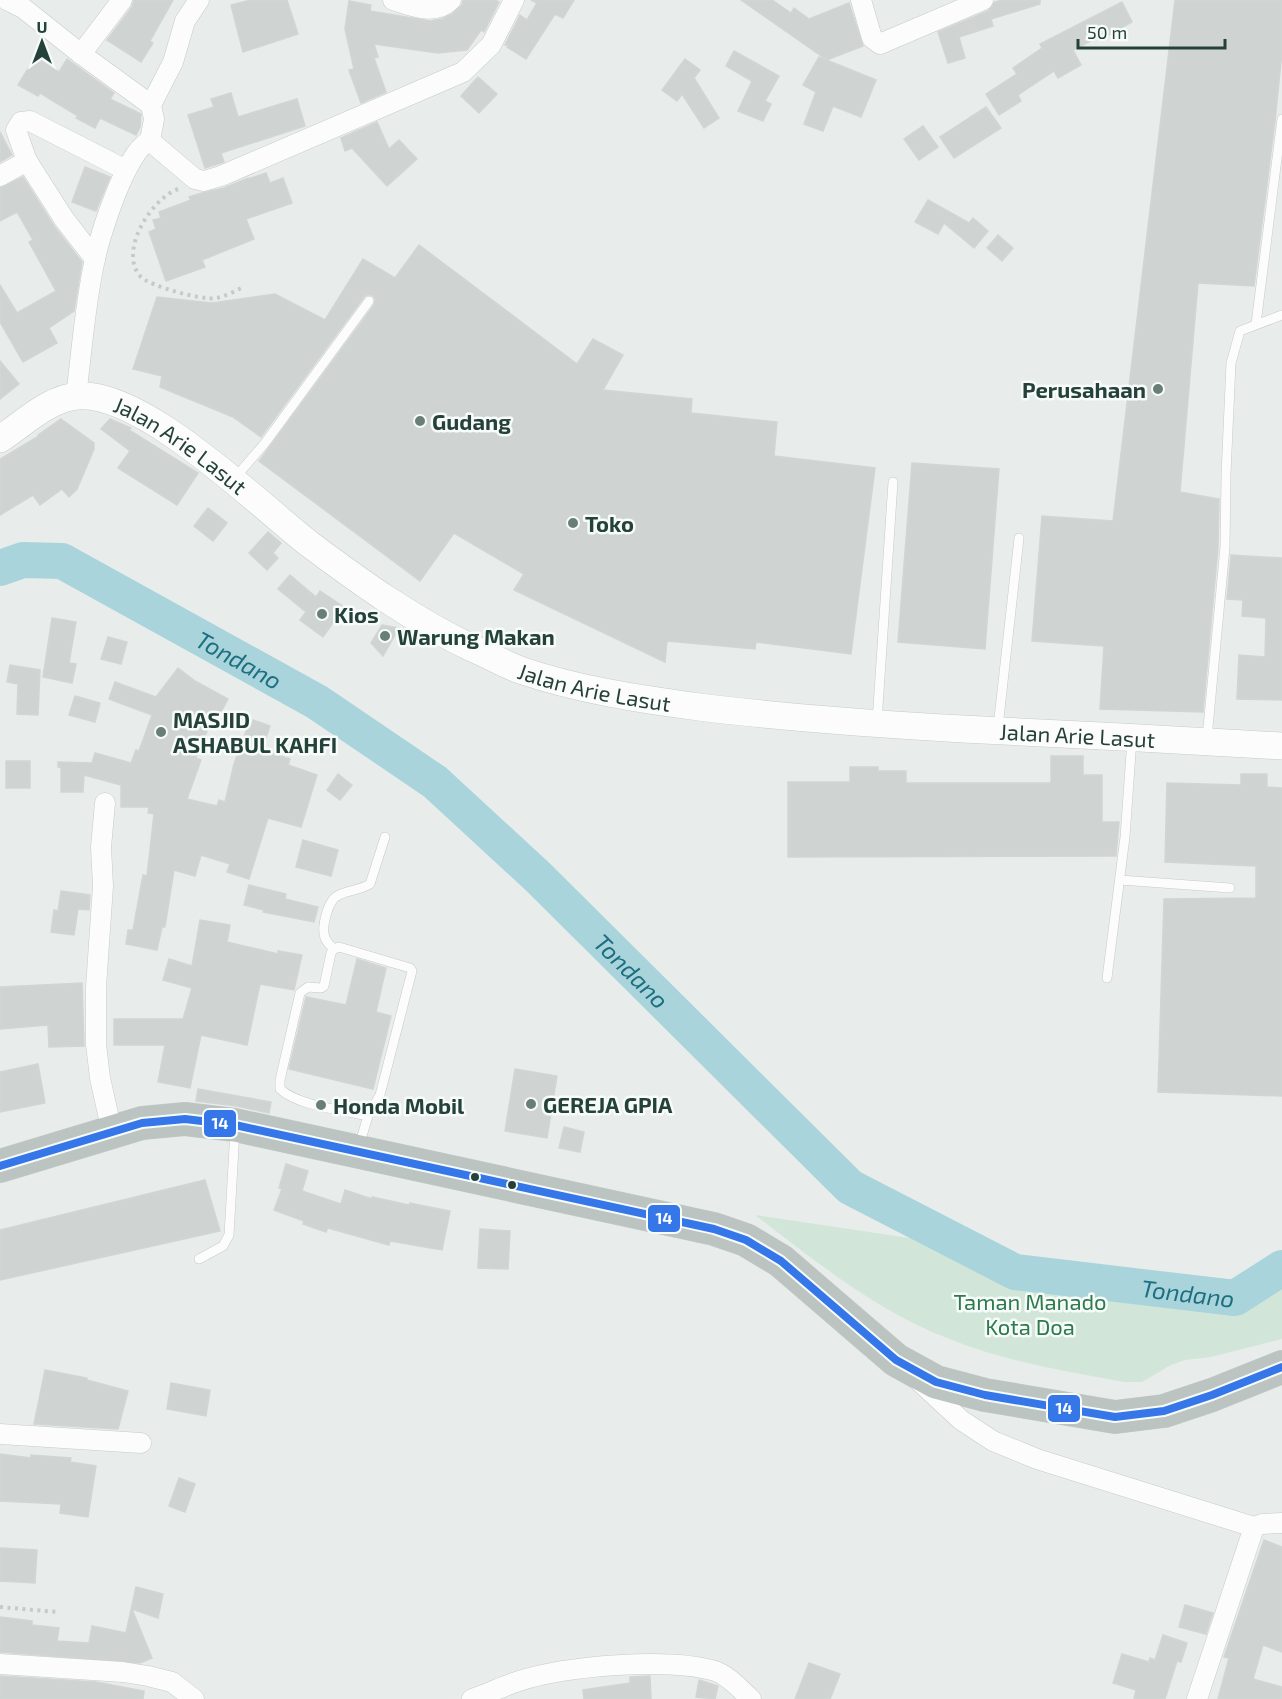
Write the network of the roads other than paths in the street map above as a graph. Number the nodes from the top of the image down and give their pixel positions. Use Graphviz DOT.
graph roads {
  1 [pos="7,0"];
  2 [pos="122,0"];
  3 [pos="199,0"];
  4 [pos="393,0"];
  5 [pos="452,0"];
  6 [pos="514,0"];
  7 [pos="861,0"];
  8 [pos="982,0"];
  9 [pos="81,54"];
  10 [pos="151,105"];
  11 [pos="1282,119"];
  12 [pos="150,141"];
  13 [pos="27,161"];
  14 [pos="126,170"];
  15 [pos="0,176"];
  16 [pos="95,259"];
  17 [pos="369,301"];
  18 [pos="1282,315"];
  19 [pos="1256,324"];
  20 [pos="76,396"];
  21 [pos="0,439"];
  22 [pos="232,481"];
  23 [pos="893,482"];
  24 [pos="1018,538"];
  25 [pos="876,724"];
  26 [pos="997,731"];
  27 [pos="1132,737"];
  28 [pos="1206,740"];
  29 [pos="1282,746"];
  30 [pos="105,803"];
  31 [pos="385,837"];
  32 [pos="1120,880"];
  33 [pos="1230,888"];
  34 [pos="334,949"];
  35 [pos="1107,978"];
  36 [pos="368,1116"];
  37 [pos="235,1125"];
  38 [pos="112,1132"];
  39 [pos="358,1152"];
  40 [pos="0,1166"];
  41 [pos="199,1259"];
  42 [pos="896,1360"];
  43 [pos="1282,1367"];
  44 [pos="0,1434"];
  45 [pos="141,1443"];
  46 [pos="1282,1522"];
  47 [pos="1254,1527"];
  48 [pos="0,1664"];
  49 [pos="194,1699"];
  50 [pos="472,1699"];
  51 [pos="751,1699"];
  52 [pos="1197,1699"];
  1 -- 9 [label="street"];
  2 -- 9 [label="street"];
  3 -- 10 [label="street"];
  4 -- 5 [label="street"];
  6 -- 12 [label="street"];
  7 -- 8 [label="street"];
  9 -- 10 [label="street"];
  10 -- 12 [label="street"];
  11 -- 19 [label="lane"];
  12 -- 14 [label="street"];
  13 -- 14 [label="street"];
  13 -- 15 [label="street"];
  13 -- 16 [label="street"];
  14 -- 16 [label="street"];
  16 -- 20 [label="street"];
  17 -- 22 [label="lane"];
  18 -- 19 [label="lane"];
  19 -- 28 [label="lane"];
  20 -- 21 [label="main road, Jalan Arie Lasut"];
  20 -- 22 [label="main road, Jalan Arie Lasut"];
  22 -- 25 [label="main road, Jalan Arie Lasut"];
  23 -- 25 [label="lane"];
  24 -- 26 [label="lane"];
  25 -- 26 [label="main road, Jalan Arie Lasut"];
  26 -- 27 [label="main road, Jalan Arie Lasut"];
  27 -- 28 [label="main road, Jalan Arie Lasut"];
  27 -- 32 [label="lane"];
  28 -- 29 [label="main road, Jalan Arie Lasut"];
  30 -- 38 [label="street"];
  31 -- 34 [label="lane"];
  32 -- 33 [label="lane"];
  32 -- 35 [label="lane"];
  34 -- 36 [label="lane"];
  34 -- 36 [label="lane"];
  36 -- 39 [label="lane"];
  37 -- 38 [label="highway"];
  37 -- 39 [label="highway"];
  37 -- 41 [label="lane"];
  38 -- 40 [label="highway"];
  39 -- 42 [label="highway"];
  42 -- 43 [label="highway"];
  42 -- 47 [label="street"];
  44 -- 45 [label="street"];
  46 -- 47 [label="street"];
  47 -- 52 [label="street"];
  48 -- 49 [label="street"];
  50 -- 51 [label="street"];
}
